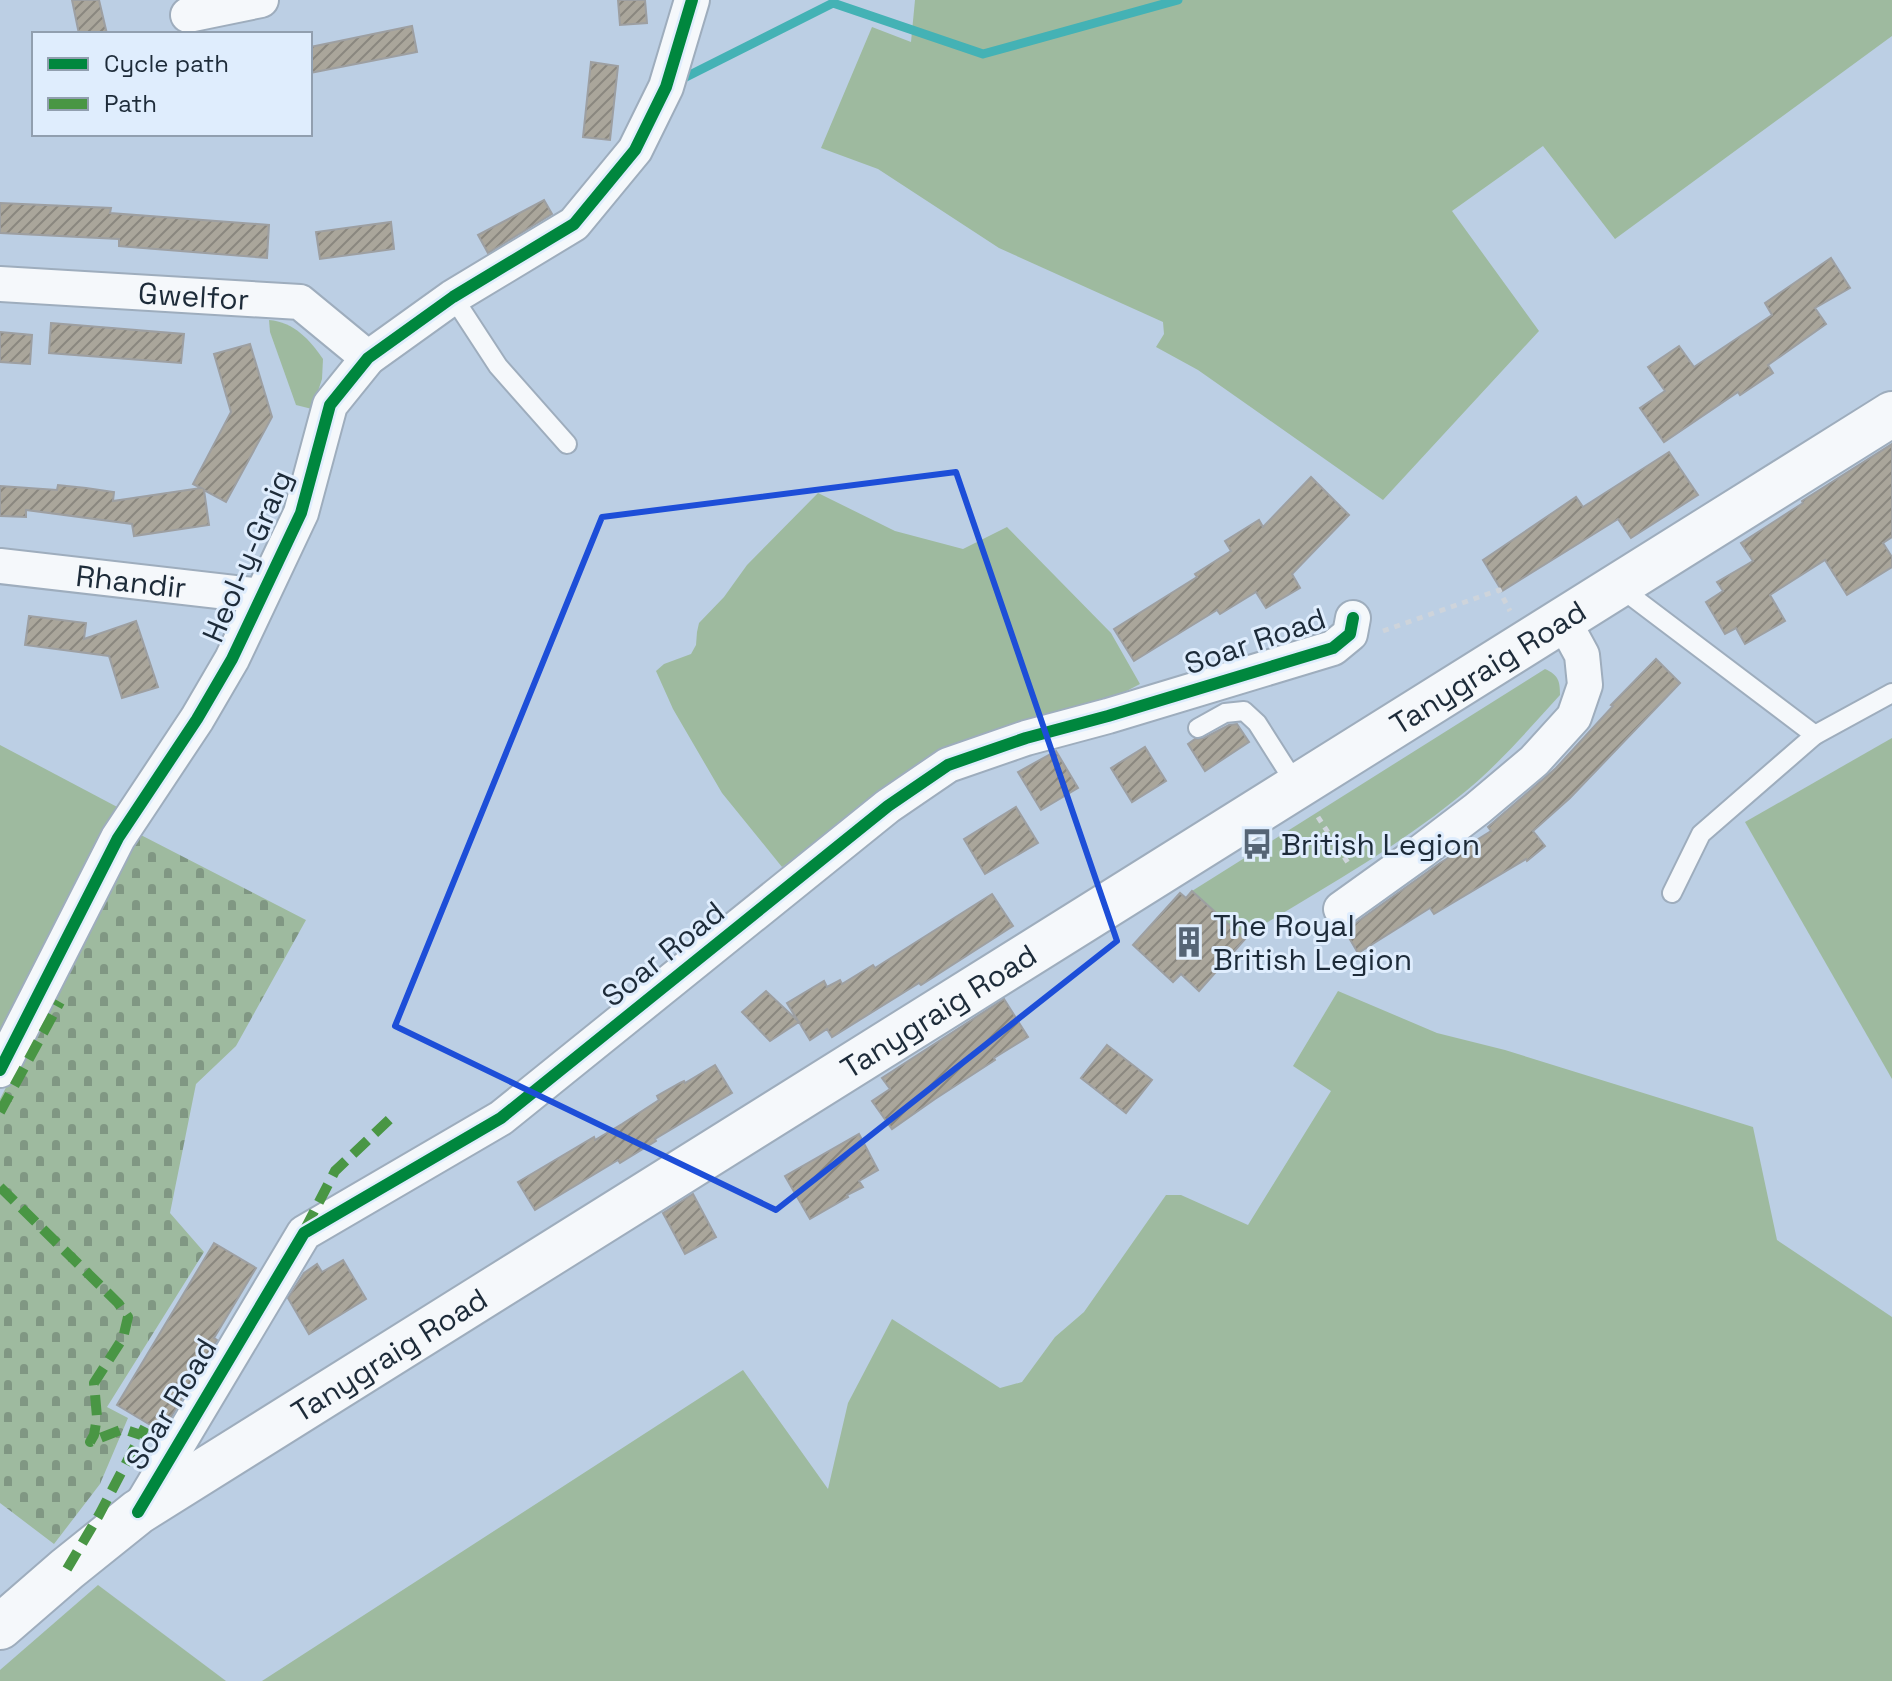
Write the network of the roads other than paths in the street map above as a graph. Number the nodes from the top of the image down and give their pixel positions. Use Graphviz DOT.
graph roads {
  1 [pos="261,0"];
  2 [pos="692,0"];
  3 [pos="188,15"];
  4 [pos="0,284"];
  5 [pos="453,297"];
  6 [pos="368,358"];
  7 [pos="1892,414"];
  8 [pos="567,444"];
  9 [pos="0,566"];
  10 [pos="1618,586"];
  11 [pos="261,596"];
  12 [pos="1353,618"];
  13 [pos="1563,620"];
  14 [pos="1892,693"];
  15 [pos="1198,728"];
  16 [pos="1815,735"];
  17 [pos="1298,786"];
  18 [pos="1672,893"];
  19 [pos="1354,900"];
  20 [pos="0,1070"];
  21 [pos="138,1512"];
  22 [pos="0,1627"];
  1 -- 3 [label="street"];
  2 -- 5 [label="street, Heol-y-Graig"];
  4 -- 6 [label="street, Gwelfor"];
  5 -- 6 [label="street, Heol-y-Graig"];
  5 -- 8 [label="lane"];
  6 -- 11 [label="street, Heol-y-Graig"];
  7 -- 10 [label="main road, Tanygraig Road"];
  9 -- 11 [label="street, Rhandir"];
  10 -- 13 [label="main road, Tanygraig Road"];
  10 -- 16 [label="lane"];
  11 -- 20 [label="street, Heol-y-Graig"];
  12 -- 21 [label="street, Soar Road"];
  13 -- 17 [label="main road, Tanygraig Road"];
  13 -- 19 [label="street"];
  14 -- 16 [label="lane"];
  15 -- 17 [label="lane"];
  16 -- 18 [label="lane"];
  17 -- 21 [label="main road, Tanygraig Road"];
  21 -- 22 [label="main road, Tanygraig Road"];
}
